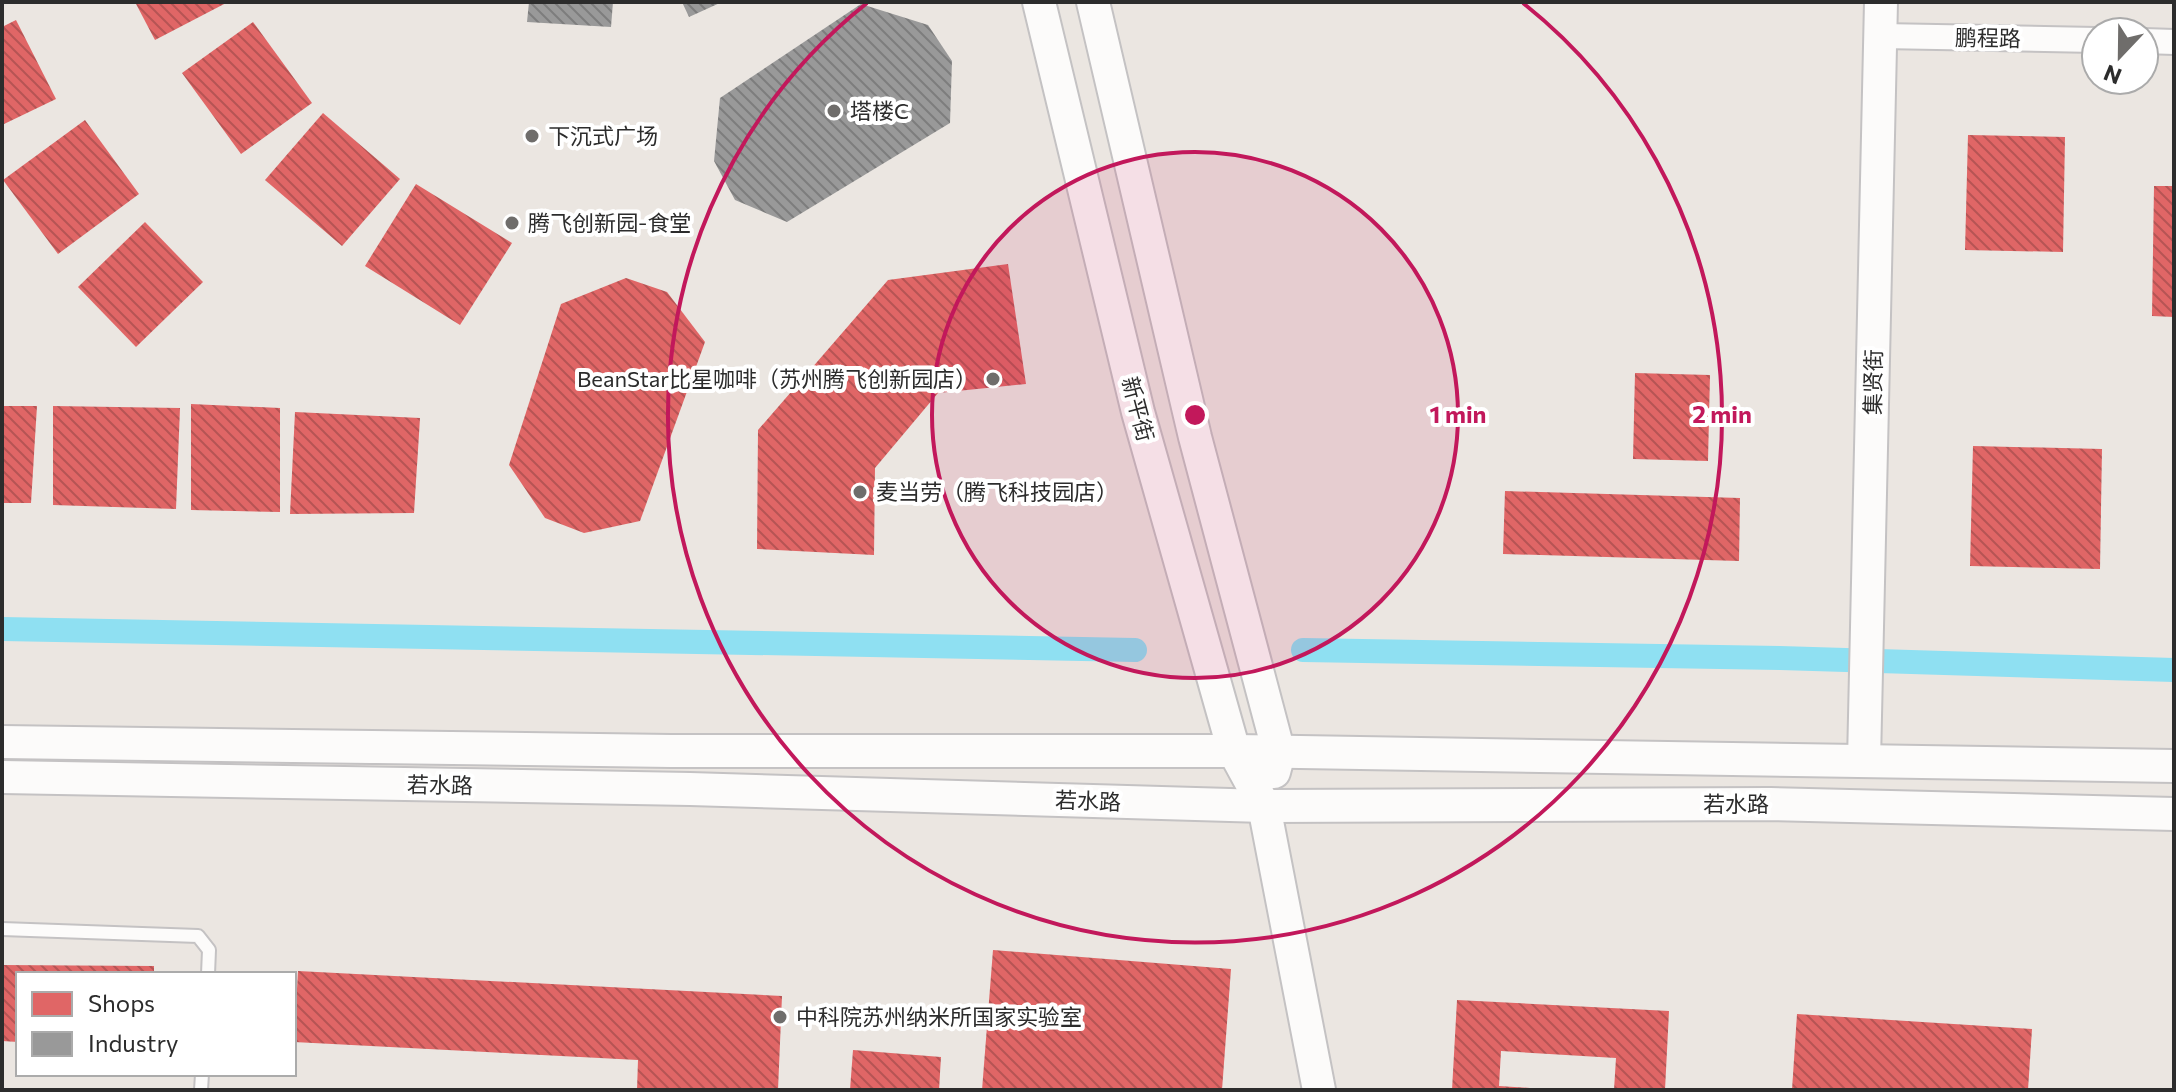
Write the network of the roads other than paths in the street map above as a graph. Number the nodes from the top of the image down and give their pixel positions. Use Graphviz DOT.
graph roads {
  1 [pos="1039,2"];
  2 [pos="1093,2"];
  3 [pos="1881,2"];
  4 [pos="1881,36"];
  5 [pos="2080,40"];
  6 [pos="2,742"];
  7 [pos="1234,751"];
  8 [pos="1279,753"];
  9 [pos="1864,761"];
  10 [pos="2174,766"];
  11 [pos="2,777"];
  12 [pos="1264,806"];
  13 [pos="2174,814"];
  14 [pos="2,929"];
  15 [pos="208,972"];
  16 [pos="1319,1090"];
  1 -- 7 [label="main road, 新平街"];
  2 -- 8 [label="main road"];
  3 -- 4 [label="main road, 集贤街"];
  4 -- 5 [label="street, 鹏程路"];
  4 -- 9 [label="main road, 集贤街"];
  6 -- 7 [label="main road, 若水路"];
  7 -- 8 [label="main road, 若水路"];
  7 -- 12 [label="main road, 新平街"];
  8 -- 9 [label="main road, 若水路"];
  8 -- 12 [label="main road, 新平街"];
  9 -- 10 [label="main road, 若水路"];
  11 -- 12 [label="main road, 若水路"];
  12 -- 13 [label="main road, 若水路"];
  12 -- 16 [label="main road, 新平街"];
  14 -- 15 [label="lane"];
}
